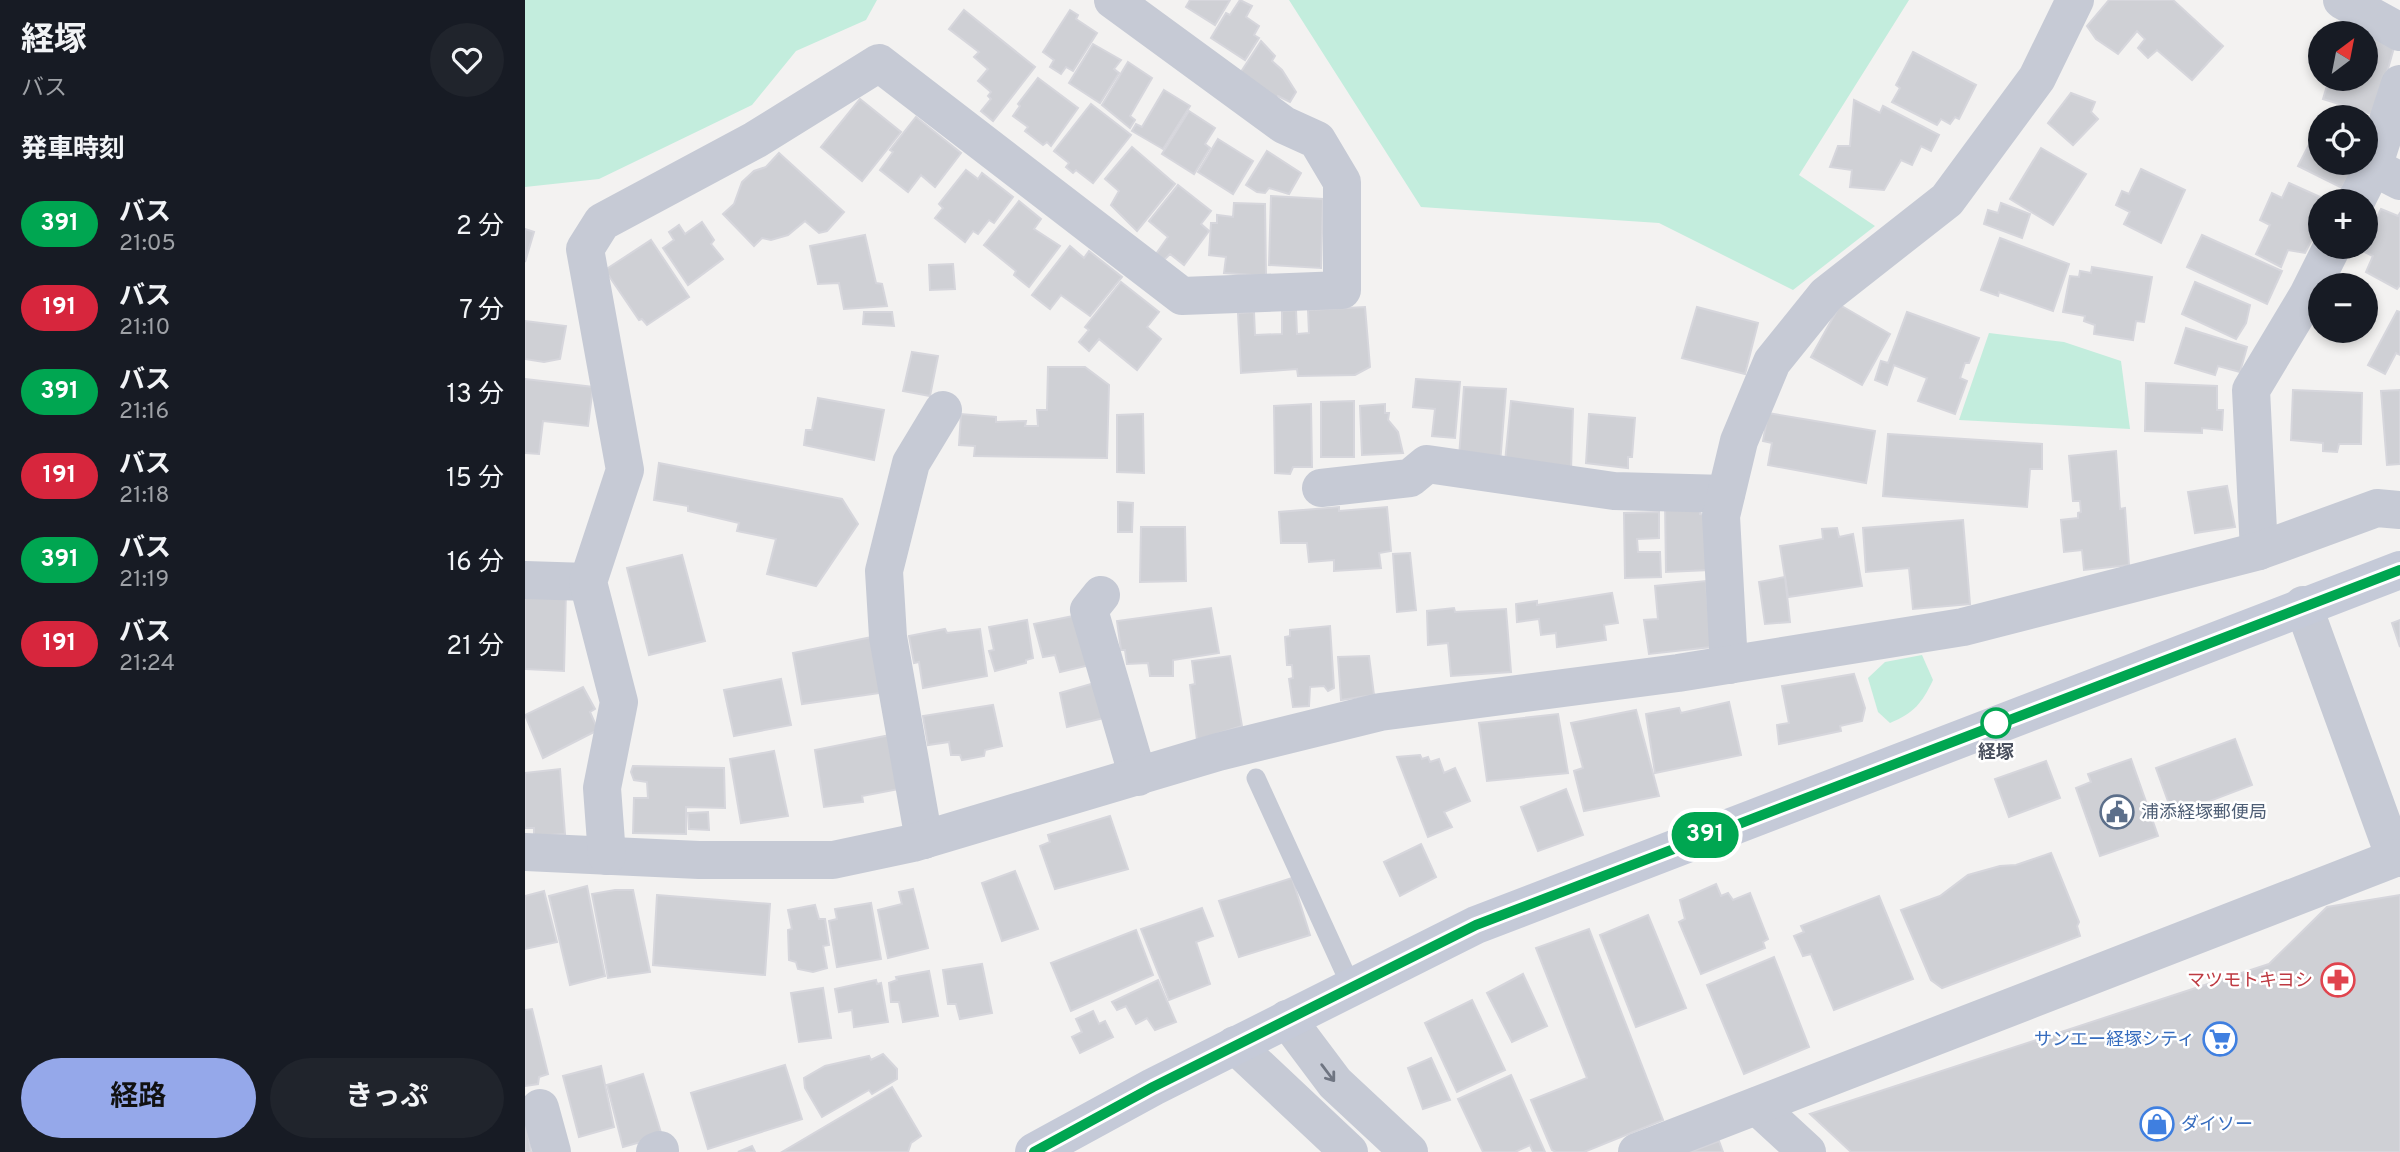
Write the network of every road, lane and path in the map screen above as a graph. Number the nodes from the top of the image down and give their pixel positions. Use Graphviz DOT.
graph roads {
  1 [pos="1113,0"];
  2 [pos="2075,0"];
  3 [pos="2342,0"];
  4 [pos="2400,32"];
  5 [pos="2400,84"];
  6 [pos="2386,174"];
  7 [pos="2369,189"];
  8 [pos="2326,259"];
  9 [pos="943,410"];
  10 [pos="1321,488"];
  11 [pos="1726,494"];
  12 [pos="2400,510"];
  13 [pos="2259,551"];
  14 [pos="2400,570"];
  15 [pos="525,580"];
  16 [pos="588,582"];
  17 [pos="1101,595"];
  18 [pos="2303,605"];
  19 [pos="1729,665"];
  20 [pos="1138,777"];
  21 [pos="1256,778"];
  22 [pos="924,839"];
  23 [pos="525,852"];
  24 [pos="607,856"];
  25 [pos="2398,858"];
  26 [pos="1351,986"];
  27 [pos="1287,1019"];
  28 [pos="1235,1045"];
  29 [pos="1757,1106"];
  30 [pos="540,1108"];
  31 [pos="552,1152"];
  32 [pos="1034,1152"];
  33 [pos="1349,1152"];
  34 [pos="1409,1152"];
  35 [pos="1637,1152"];
  36 [pos="1807,1152"];
  1 -- 16 [label="street"];
  2 -- 11 [label="street"];
  3 -- 4 [label="street"];
  5 -- 6 [label="street"];
  6 -- 7 [label="street"];
  8 -- 13 [label="street"];
  9 -- 22 [label="street"];
  10 -- 11 [label="street"];
  11 -- 19 [label="street"];
  12 -- 13 [label="street"];
  13 -- 19 [label="street"];
  14 -- 18 [label="main road"];
  15 -- 16 [label="street"];
  16 -- 24 [label="street"];
  17 -- 20 [label="street"];
  18 -- 25 [label="street"];
  18 -- 26 [label="main road"];
  19 -- 20 [label="street"];
  20 -- 22 [label="street"];
  21 -- 26 [label="lane"];
  22 -- 24 [label="street"];
  23 -- 24 [label="street"];
  25 -- 29 [label="street"];
  26 -- 27 [label="main road"];
  27 -- 28 [label="main road"];
  27 -- 34 [label="street, one-way"];
  28 -- 32 [label="main road"];
  28 -- 33 [label="street"];
  29 -- 35 [label="street"];
  29 -- 36 [label="street"];
  30 -- 31 [label="street"];
}
